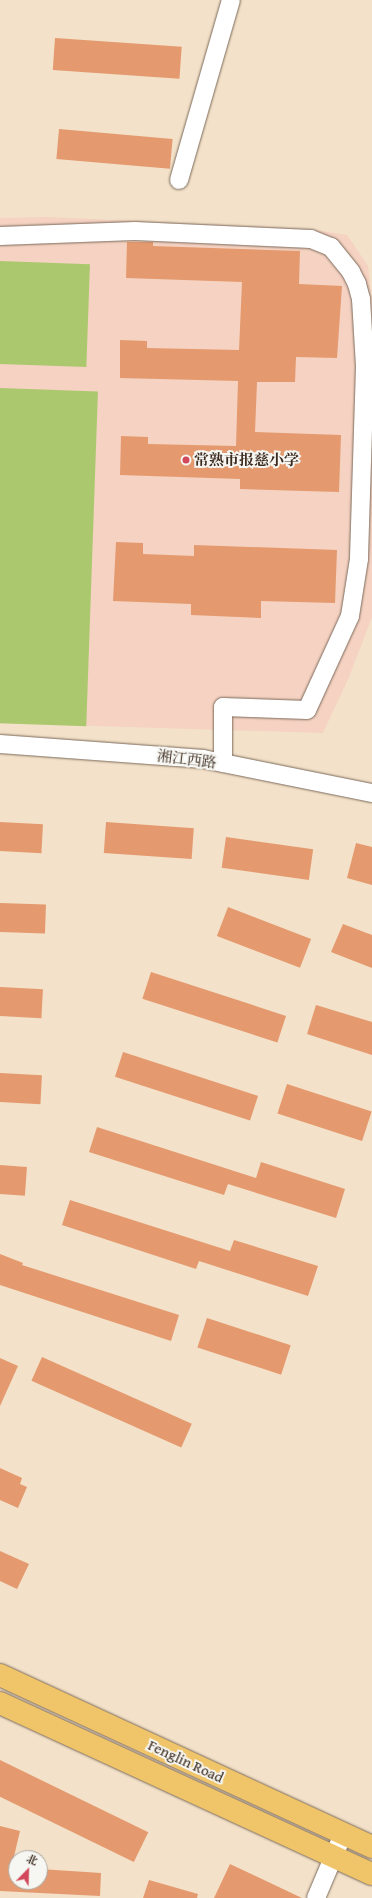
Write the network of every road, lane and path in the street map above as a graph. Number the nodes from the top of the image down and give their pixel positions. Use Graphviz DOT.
graph roads {
  1 [pos="231,0"];
  2 [pos="180,180"];
  3 [pos="0,236"];
  4 [pos="0,744"];
  5 [pos="223,763"];
  6 [pos="371,788"];
  7 [pos="0,1675"];
  8 [pos="0,1703"];
  9 [pos="343,1834"];
  10 [pos="372,1847"];
  11 [pos="334,1857"];
  12 [pos="372,1874"];
  13 [pos="316,1898"];
  1 -- 2 [label="street"];
  3 -- 5 [label="street"];
  4 -- 5 [label="street, 湘江西路"];
  5 -- 6 [label="street, 湘江西路"];
  7 -- 9 [label="main road, Fenglin Road"];
  8 -- 11 [label="main road, Fenglin Road"];
  9 -- 10 [label="main road, Fenglin Road"];
  9 -- 11 [label="street"];
  11 -- 12 [label="main road, Fenglin Road"];
  11 -- 13 [label="street"];
}
